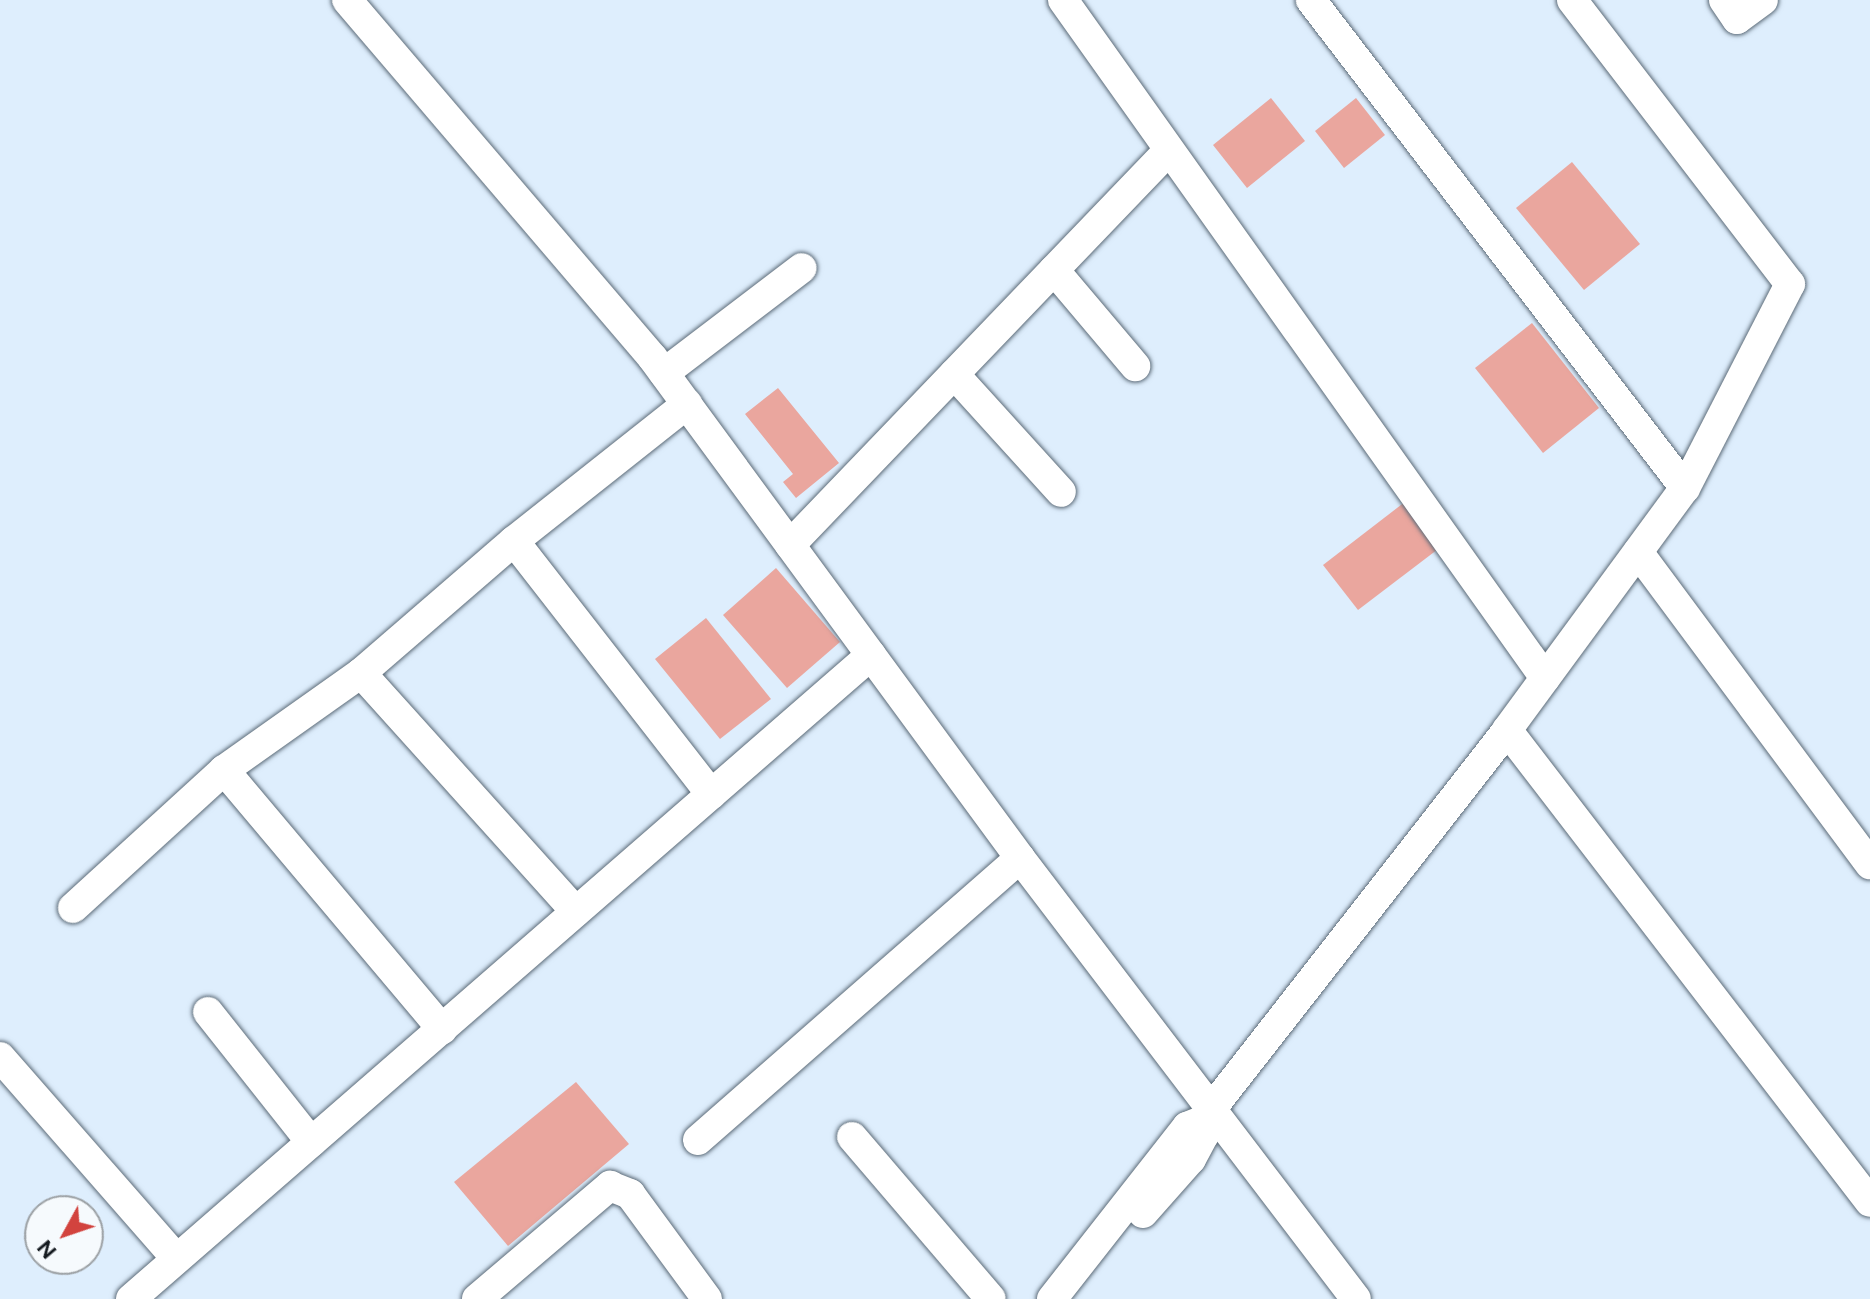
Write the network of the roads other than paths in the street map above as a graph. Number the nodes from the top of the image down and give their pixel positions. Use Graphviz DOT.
graph roads {
  1 [pos="347,0"];
  2 [pos="1063,0"];
  3 [pos="1311,0"];
  4 [pos="1572,0"];
  5 [pos="1724,0"];
  6 [pos="1763,0"];
  7 [pos="1169,150"];
  8 [pos="802,268"];
  9 [pos="1054,270"];
  10 [pos="1135,366"];
  11 [pos="664,373"];
  12 [pos="954,374"];
  13 [pos="687,404"];
  14 [pos="1685,488"];
  15 [pos="1061,492"];
  16 [pos="514,541"];
  17 [pos="790,545"];
  18 [pos="1638,552"];
  19 [pos="871,655"];
  20 [pos="361,673"];
  21 [pos="1545,678"];
  22 [pos="1507,730"];
  23 [pos="224,770"];
  24 [pos="711,794"];
  25 [pos="1020,858"];
  26 [pos="1870,864"];
  27 [pos="73,908"];
  28 [pos="576,912"];
  29 [pos="208,1012"];
  30 [pos="442,1029"];
  31 [pos="0,1057"];
  32 [pos="1207,1115"];
  33 [pos="852,1137"];
  34 [pos="698,1140"];
  35 [pos="311,1142"];
  36 [pos="1870,1202"];
  37 [pos="176,1258"];
  38 [pos="131,1299"];
  39 [pos="477,1299"];
  40 [pos="707,1299"];
  41 [pos="991,1299"];
  42 [pos="1052,1299"];
  43 [pos="1073,1299"];
  44 [pos="1356,1299"];
  1 -- 11 [label="street"];
  2 -- 7 [label="street"];
  3 -- 14 [label="street"];
  4 -- 14 [label="street"];
  5 -- 6 [label="street"];
  7 -- 9 [label="street"];
  7 -- 21 [label="street"];
  8 -- 11 [label="street"];
  9 -- 10 [label="street"];
  9 -- 12 [label="street"];
  11 -- 13 [label="street"];
  12 -- 15 [label="street"];
  12 -- 17 [label="street"];
  13 -- 16 [label="street"];
  13 -- 17 [label="street"];
  14 -- 18 [label="street"];
  16 -- 20 [label="street"];
  16 -- 24 [label="street"];
  17 -- 19 [label="street"];
  18 -- 21 [label="street"];
  18 -- 26 [label="street"];
  19 -- 24 [label="street"];
  19 -- 25 [label="street"];
  20 -- 23 [label="street"];
  20 -- 28 [label="street"];
  21 -- 22 [label="street"];
  22 -- 32 [label="street"];
  22 -- 36 [label="street"];
  23 -- 27 [label="street"];
  23 -- 30 [label="street"];
  24 -- 28 [label="street"];
  25 -- 32 [label="street"];
  25 -- 34 [label="street"];
  28 -- 30 [label="street"];
  29 -- 35 [label="street"];
  30 -- 35 [label="street"];
  31 -- 37 [label="street"];
  32 -- 42 [label="street"];
  32 -- 43 [label="street"];
  32 -- 44 [label="street"];
  33 -- 41 [label="street"];
  35 -- 37 [label="street"];
  37 -- 38 [label="street"];
  39 -- 40 [label="street"];
}
